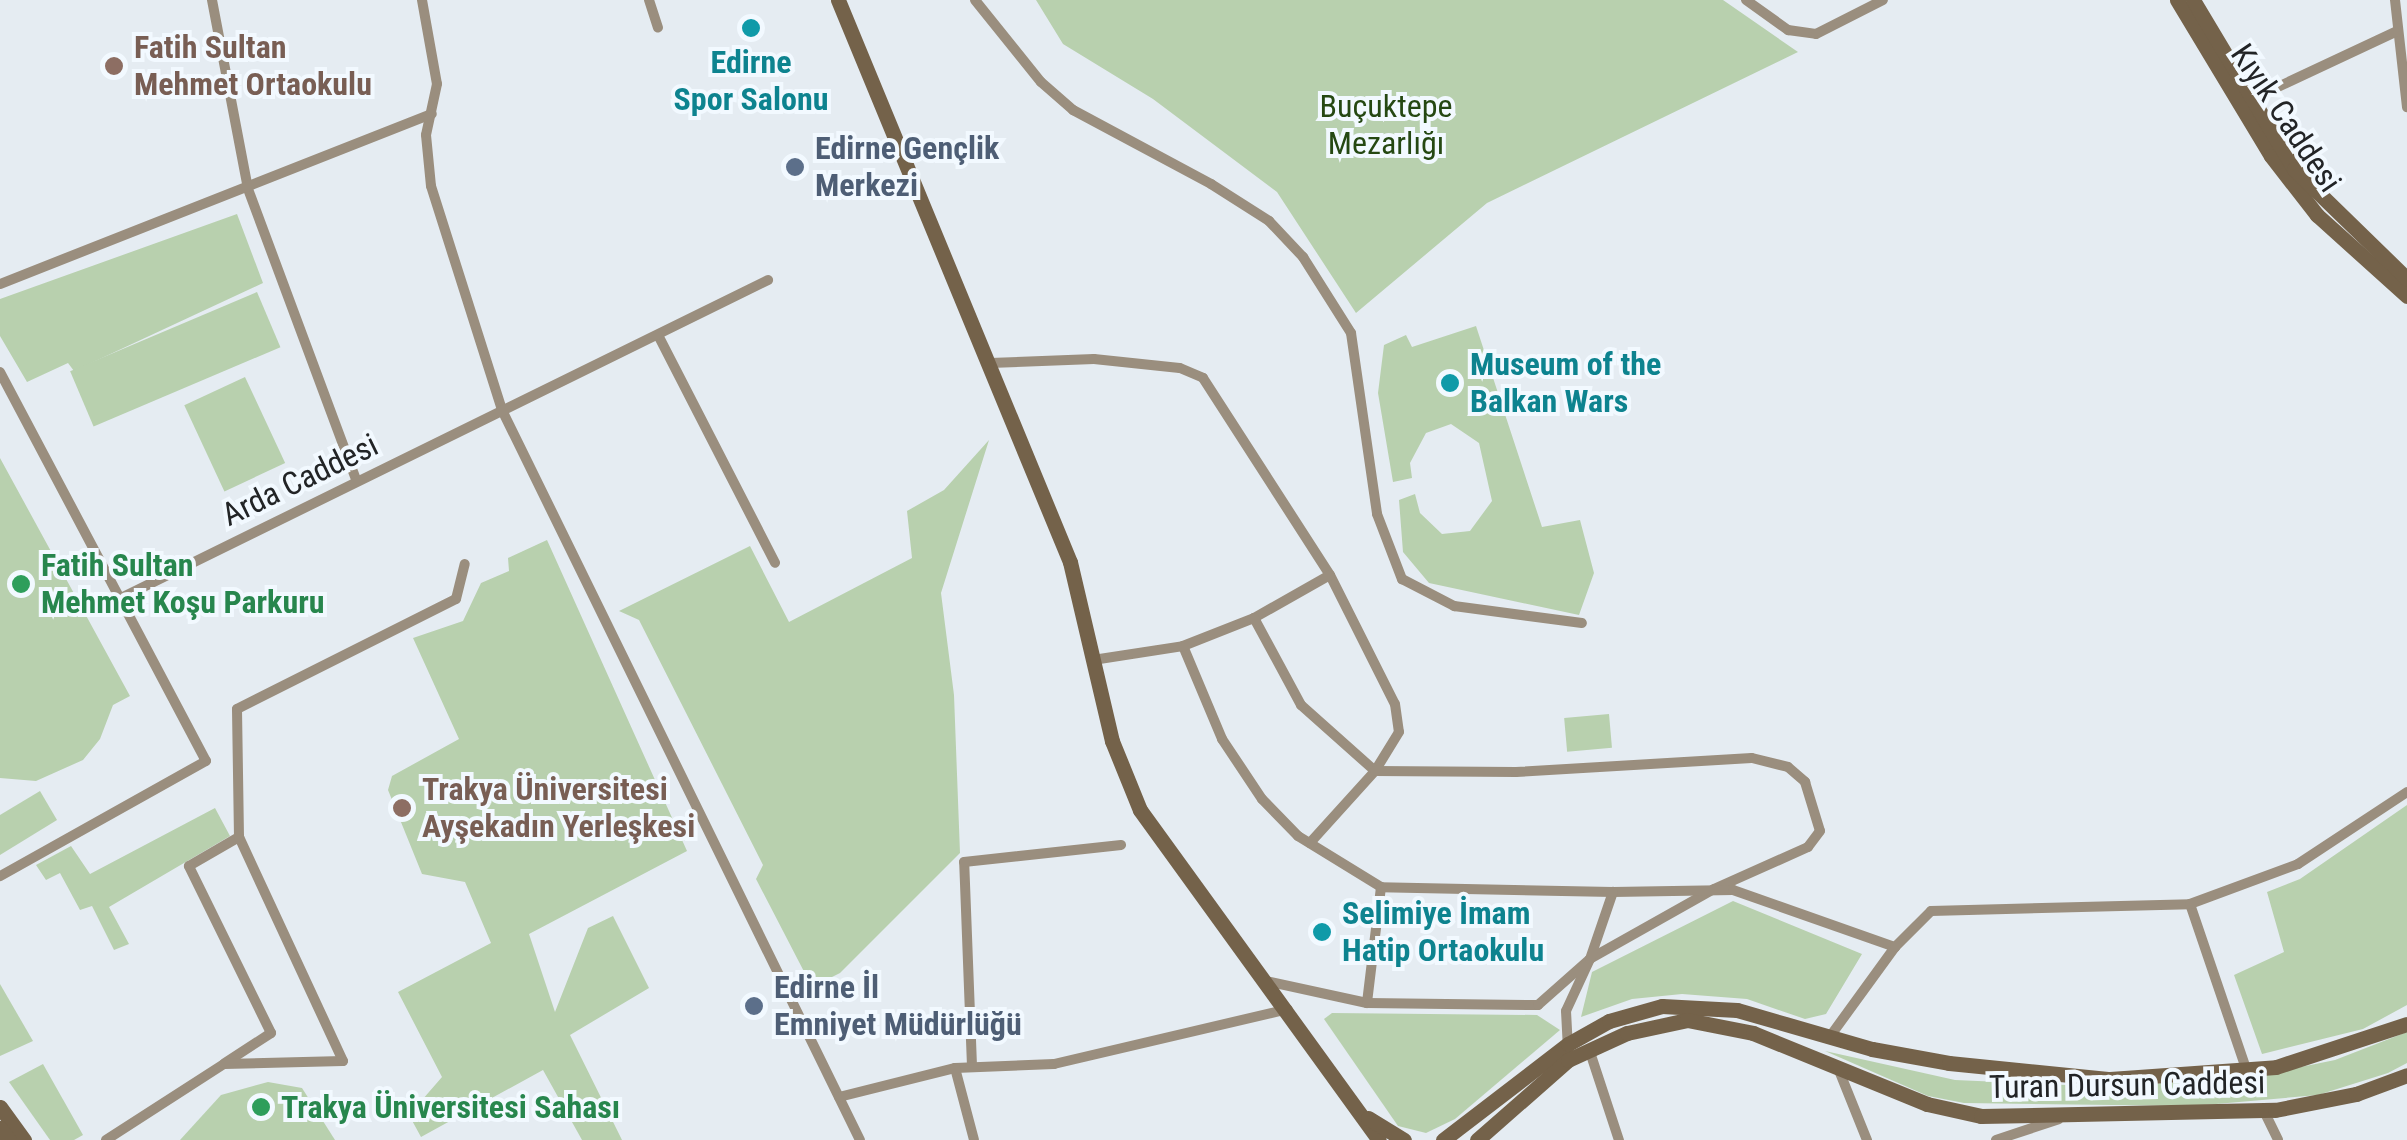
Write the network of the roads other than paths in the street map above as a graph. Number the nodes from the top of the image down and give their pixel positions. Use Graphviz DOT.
graph roads {
  1 [pos="212,0"];
  2 [pos="422,0"];
  3 [pos="650,0"];
  4 [pos="838,0"];
  5 [pos="975,0"];
  6 [pos="1746,0"];
  7 [pos="1883,0"];
  8 [pos="2177,0"];
  9 [pos="2193,0"];
  10 [pos="2395,0"];
  11 [pos="658,28"];
  12 [pos="2395,32"];
  13 [pos="2404,52"];
  14 [pos="2250,100"];
  15 [pos="2407,106"];
  16 [pos="432,114"];
  17 [pos="248,189"];
  18 [pos="2407,279"];
  19 [pos="768,280"];
  20 [pos="0,284"];
  21 [pos="2407,296"];
  22 [pos="658,335"];
  23 [pos="990,363"];
  24 [pos="0,372"];
  25 [pos="502,410"];
  26 [pos="356,479"];
  27 [pos="775,563"];
  28 [pos="464,564"];
  29 [pos="1330,576"];
  30 [pos="122,598"];
  31 [pos="1254,618"];
  32 [pos="1582,623"];
  33 [pos="1183,646"];
  34 [pos="1094,660"];
  35 [pos="1375,771"];
  36 [pos="2407,792"];
  37 [pos="239,837"];
  38 [pos="1310,843"];
  39 [pos="1122,846"];
  40 [pos="0,876"];
  41 [pos="1382,887"];
  42 [pos="1714,890"];
  43 [pos="1613,892"];
  44 [pos="2190,904"];
  45 [pos="1895,947"];
  46 [pos="1590,959"];
  47 [pos="1266,981"];
  48 [pos="1367,1004"];
  49 [pos="1288,1009"];
  50 [pos="2407,1024"];
  51 [pos="1830,1038"];
  52 [pos="1588,1041"];
  53 [pos="1568,1044"];
  54 [pos="224,1064"];
  55 [pos="972,1066"];
  56 [pos="955,1068"];
  57 [pos="1838,1068"];
  58 [pos="2246,1071"];
  59 [pos="2407,1075"];
  60 [pos="839,1097"];
  61 [pos="0,1107"];
  62 [pos="2264,1110"];
  63 [pos="1367,1117"];
  64 [pos="2058,1119"];
  65 [pos="0,1128"];
  66 [pos="1617,1136"];
  67 [pos="9,1140"];
  68 [pos="24,1140"];
  69 [pos="106,1140"];
  70 [pos="860,1140"];
  71 [pos="974,1140"];
  72 [pos="1379,1140"];
  73 [pos="1389,1140"];
  74 [pos="1404,1140"];
  75 [pos="1443,1140"];
  76 [pos="1477,1140"];
  77 [pos="1602,1140"];
  78 [pos="1867,1140"];
  79 [pos="1996,1140"];
  80 [pos="2278,1140"];
  1 -- 17 [label="street"];
  2 -- 16 [label="street"];
  3 -- 11 [label="street"];
  4 -- 23 [label="main road"];
  5 -- 32 [label="street"];
  6 -- 7 [label="street"];
  8 -- 21 [label="main road, Kıyık Caddesi"];
  9 -- 14 [label="main road, Kıyık Caddesi"];
  10 -- 12 [label="street"];
  12 -- 13 [label="street"];
  12 -- 14 [label="street"];
  13 -- 15 [label="street"];
  14 -- 18 [label="main road, Kıyık Caddesi"];
  16 -- 17 [label="street"];
  16 -- 25 [label="street"];
  17 -- 20 [label="street"];
  17 -- 26 [label="street"];
  19 -- 22 [label="street, Arda Caddesi"];
  22 -- 25 [label="street, Arda Caddesi"];
  22 -- 27 [label="street"];
  23 -- 29 [label="street"];
  23 -- 34 [label="main road"];
  24 -- 30 [label="street"];
  25 -- 26 [label="street, Arda Caddesi"];
  25 -- 60 [label="street"];
  26 -- 30 [label="street, Arda Caddesi"];
  28 -- 37 [label="street"];
  29 -- 31 [label="street"];
  29 -- 35 [label="street"];
  30 -- 40 [label="street"];
  31 -- 33 [label="street"];
  31 -- 35 [label="street"];
  33 -- 34 [label="street"];
  33 -- 38 [label="street"];
  34 -- 47 [label="main road"];
  35 -- 38 [label="street"];
  35 -- 42 [label="street"];
  36 -- 44 [label="street"];
  37 -- 54 [label="street"];
  37 -- 54 [label="street"];
  38 -- 41 [label="street"];
  39 -- 55 [label="street"];
  41 -- 43 [label="street"];
  41 -- 48 [label="street"];
  42 -- 43 [label="street"];
  42 -- 45 [label="street"];
  42 -- 46 [label="street"];
  43 -- 46 [label="street"];
  44 -- 45 [label="street"];
  44 -- 58 [label="street"];
  45 -- 51 [label="street"];
  46 -- 48 [label="street"];
  46 -- 53 [label="street"];
  47 -- 48 [label="street"];
  47 -- 49 [label="main road"];
  49 -- 55 [label="street"];
  49 -- 63 [label="main road"];
  50 -- 58 [label="main road"];
  51 -- 52 [label="main road"];
  51 -- 58 [label="main road"];
  52 -- 53 [label="main road, Turan Dursun Caddesi"];
  52 -- 57 [label="main road, Turan Dursun Caddesi"];
  52 -- 66 [label="street"];
  52 -- 76 [label="main road, Turan Dursun Caddesi"];
  53 -- 75 [label="main road, Turan Dursun Caddesi"];
  54 -- 69 [label="street"];
  55 -- 56 [label="street"];
  56 -- 60 [label="street"];
  56 -- 71 [label="street"];
  57 -- 64 [label="main road, Turan Dursun Caddesi"];
  57 -- 78 [label="street"];
  59 -- 62 [label="main road, Turan Dursun Caddesi"];
  60 -- 70 [label="street"];
  61 -- 68 [label="main road"];
  62 -- 64 [label="main road, Turan Dursun Caddesi"];
  62 -- 80 [label="street"];
  63 -- 72 [label="main road"];
  63 -- 73 [label="main road"];
  63 -- 74 [label="main road"];
  64 -- 79 [label="street"];
  65 -- 67 [label="main road"];
  66 -- 77 [label="street"];
}
